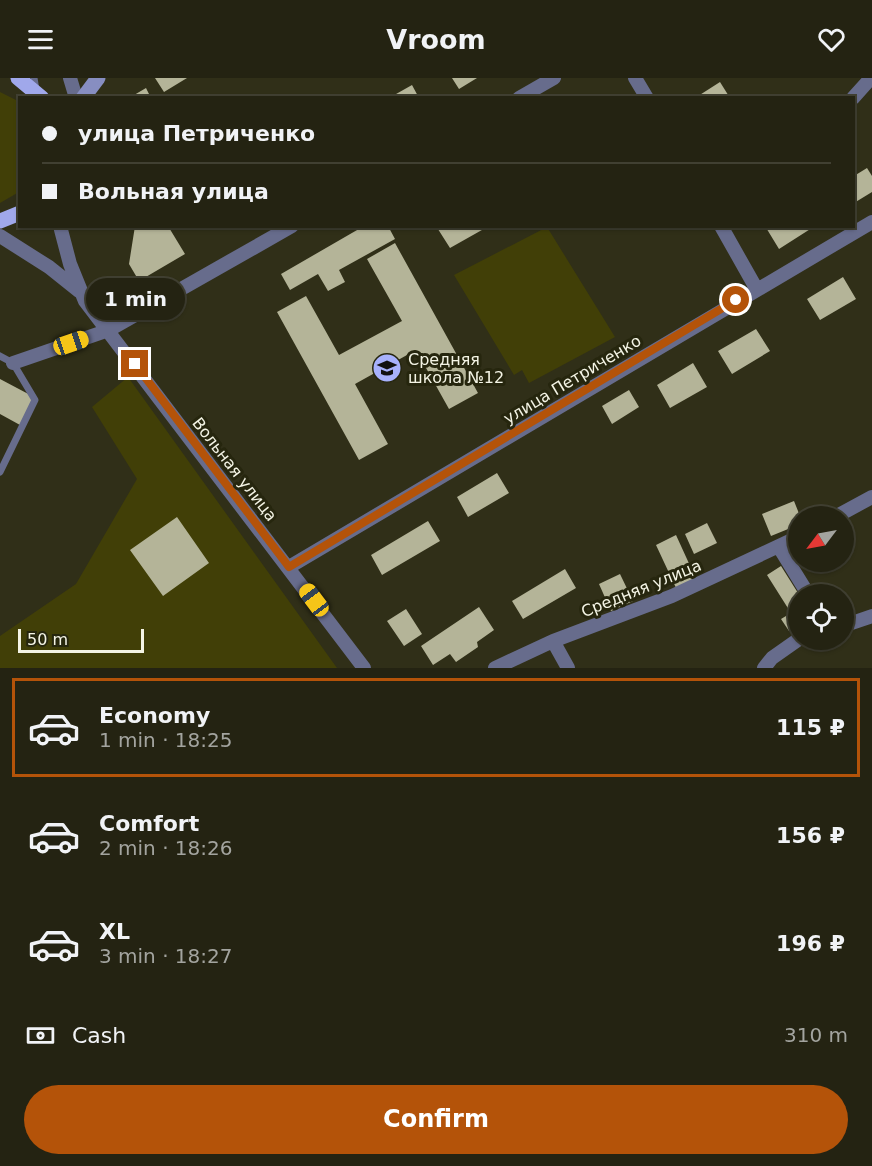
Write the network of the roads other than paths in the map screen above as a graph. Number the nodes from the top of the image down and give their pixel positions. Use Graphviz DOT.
graph roads {
  1 [pos="18,78"];
  2 [pos="70,78"];
  3 [pos="98,78"];
  4 [pos="554,78"];
  5 [pos="635,78"];
  6 [pos="871,78"];
  7 [pos="37,89"];
  8 [pos="75,96"];
  9 [pos="84,96"];
  10 [pos="522,96"];
  11 [pos="646,96"];
  12 [pos="855,96"];
  13 [pos="18,214"];
  14 [pos="0,221"];
  15 [pos="872,222"];
  16 [pos="61,228"];
  17 [pos="288,228"];
  18 [pos="722,228"];
  19 [pos="0,236"];
  20 [pos="756,288"];
  21 [pos="79,291"];
  22 [pos="109,330"];
  23 [pos="0,356"];
  24 [pos="13,363"];
  25 [pos="0,472"];
  26 [pos="872,497"];
  27 [pos="854,507"];
  28 [pos="788,542"];
  29 [pos="779,547"];
  30 [pos="289,567"];
  31 [pos="802,584"];
  32 [pos="872,616"];
  33 [pos="854,622"];
  34 [pos="552,641"];
  35 [pos="788,647"];
  36 [pos="364,668"];
  37 [pos="495,668"];
  38 [pos="568,668"];
  39 [pos="764,668"];
  1 -- 7 [label="main road"];
  2 -- 8 [label="street"];
  3 -- 9 [label="main road"];
  4 -- 10 [label="street"];
  5 -- 11 [label="street"];
  6 -- 12 [label="street"];
  13 -- 14 [label="main road"];
  15 -- 20 [label="street, улица Петриченко"];
  16 -- 21 [label="street"];
  17 -- 22 [label="street"];
  18 -- 20 [label="street"];
  19 -- 21 [label="street"];
  20 -- 30 [label="street, улица Петриченко"];
  21 -- 22 [label="street, Вольная улица"];
  22 -- 24 [label="street"];
  22 -- 30 [label="street, Вольная улица"];
  23 -- 24 [label="lane"];
  24 -- 25 [label="lane"];
  26 -- 27 [label="street"];
  28 -- 29 [label="street, Средняя улица"];
  29 -- 31 [label="street"];
  29 -- 34 [label="street, Средняя улица"];
  30 -- 36 [label="street, Вольная улица"];
  32 -- 33 [label="street"];
  34 -- 37 [label="street, Средняя улица"];
  34 -- 38 [label="street"];
  35 -- 39 [label="street"];
}
